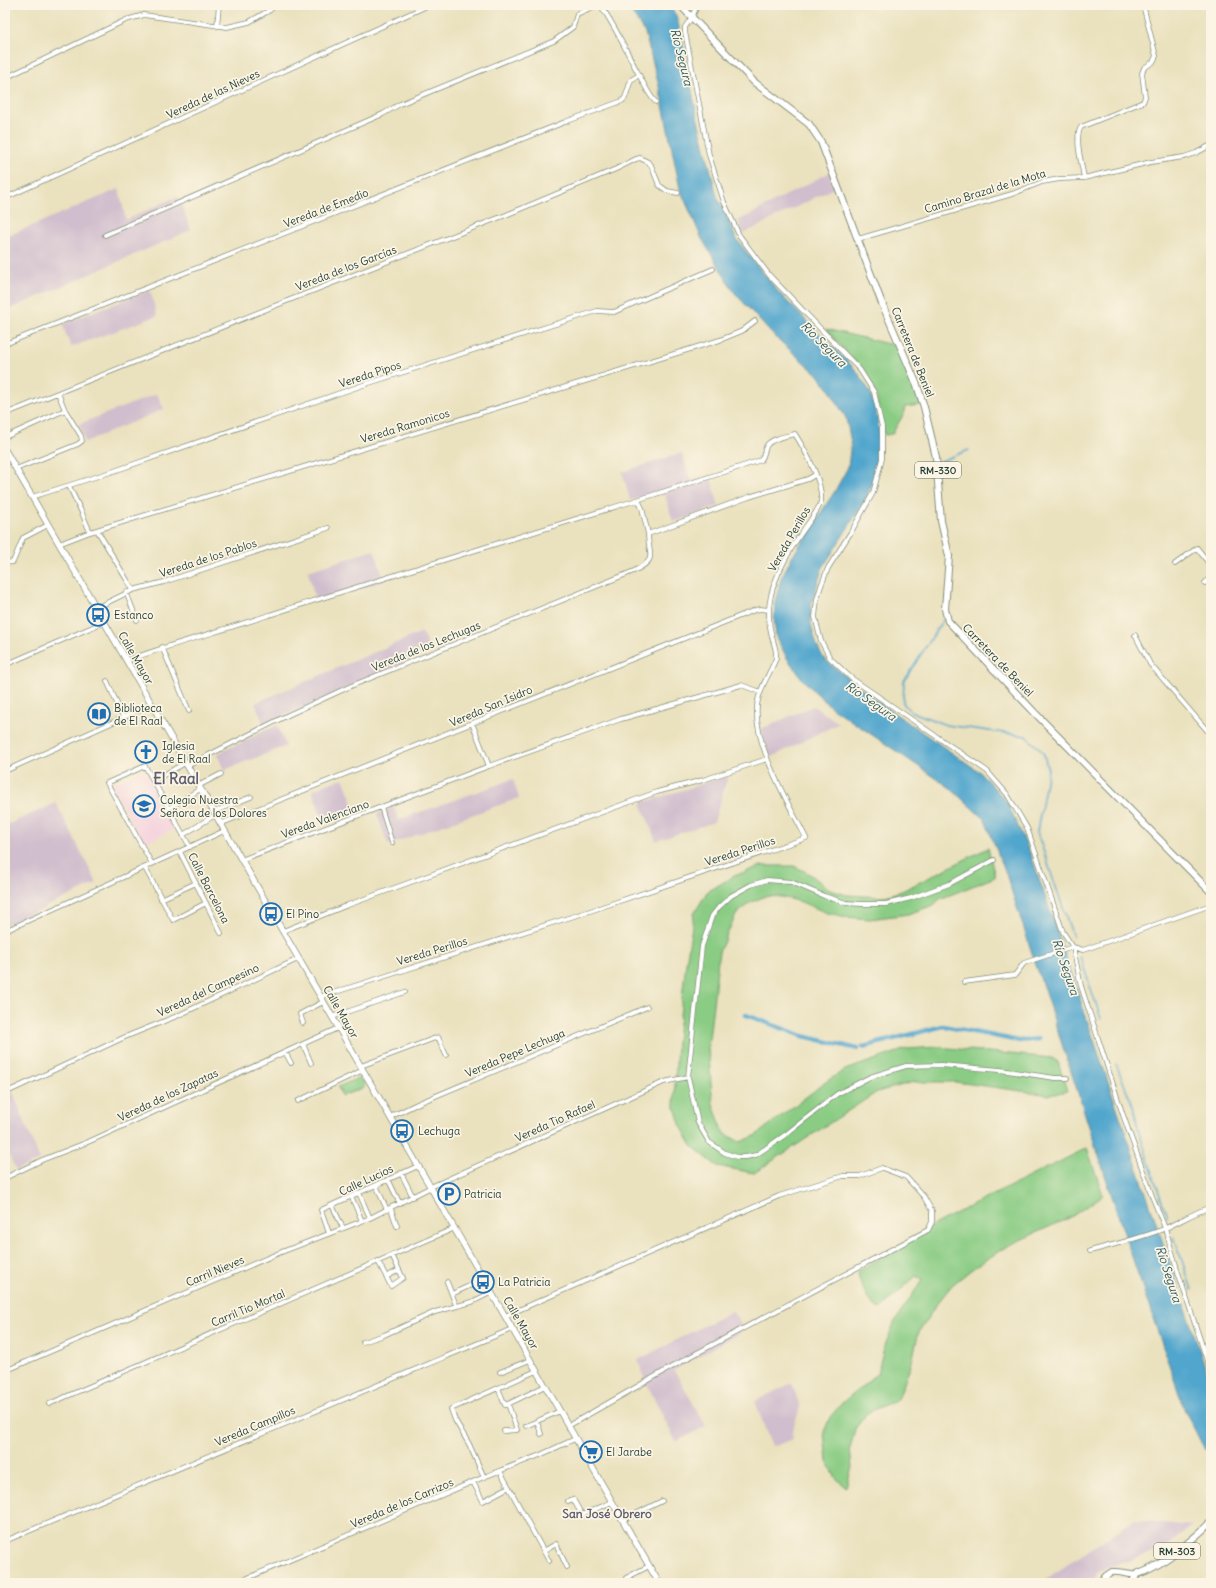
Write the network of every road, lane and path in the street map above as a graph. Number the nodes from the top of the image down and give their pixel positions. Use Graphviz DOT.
graph roads {
  1 [pos="220,5"];
  2 [pos="276,5"];
  3 [pos="429,5"];
  4 [pos="597,5"];
  5 [pos="600,5"];
  6 [pos="680,5"];
  7 [pos="697,5"];
  8 [pos="1144,5"];
  9 [pos="692,17"];
  10 [pos="217,26"];
  11 [pos="639,75"];
  12 [pos="5,78"];
  13 [pos="656,102"];
  14 [pos="1211,145"];
  15 [pos="1084,178"];
  16 [pos="678,193"];
  17 [pos="5,198"];
  18 [pos="105,235"];
  19 [pos="858,239"];
  20 [pos="713,269"];
  21 [pos="755,321"];
  22 [pos="5,344"];
  23 [pos="58,393"];
  24 [pos="65,410"];
  25 [pos="5,414"];
  26 [pos="5,437"];
  27 [pos="5,451"];
  28 [pos="16,468"];
  29 [pos="815,475"];
  30 [pos="69,486"];
  31 [pos="32,497"];
  32 [pos="638,500"];
  33 [pos="48,526"];
  34 [pos="328,528"];
  35 [pos="97,530"];
  36 [pos="90,532"];
  37 [pos="648,534"];
  38 [pos="59,544"];
  39 [pos="5,563"];
  40 [pos="1175,564"];
  41 [pos="1211,566"];
  42 [pos="1210,578"];
  43 [pos="1205,583"];
  44 [pos="133,590"];
  45 [pos="126,592"];
  46 [pos="96,608"];
  47 [pos="768,610"];
  48 [pos="136,620"];
  49 [pos="104,622"];
  50 [pos="1135,635"];
  51 [pos="162,647"];
  52 [pos="126,661"];
  53 [pos="5,665"];
  54 [pos="107,681"];
  55 [pos="761,692"];
  56 [pos="152,704"];
  57 [pos="189,711"];
  58 [pos="123,717"];
  59 [pos="472,723"];
  60 [pos="1211,735"];
  61 [pos="767,759"];
  62 [pos="186,764"];
  63 [pos="489,766"];
  64 [pos="5,771"];
  65 [pos="221,774"];
  66 [pos="153,781"];
  67 [pos="199,787"];
  68 [pos="251,796"];
  69 [pos="381,808"];
  70 [pos="168,809"];
  71 [pos="214,814"];
  72 [pos="220,824"];
  73 [pos="224,831"];
  74 [pos="183,835"];
  75 [pos="392,843"];
  76 [pos="190,847"];
  77 [pos="180,852"];
  78 [pos="241,860"];
  79 [pos="994,860"];
  80 [pos="152,864"];
  81 [pos="145,868"];
  82 [pos="196,883"];
  83 [pos="1211,892"];
  84 [pos="161,899"];
  85 [pos="206,903"];
  86 [pos="1211,905"];
  87 [pos="5,931"];
  88 [pos="283,931"];
  89 [pos="221,933"];
  90 [pos="1073,948"];
  91 [pos="298,959"];
  92 [pos="964,982"];
  93 [pos="405,992"];
  94 [pos="322,999"];
  95 [pos="647,1007"];
  96 [pos="332,1017"];
  97 [pos="303,1023"];
  98 [pos="338,1028"];
  99 [pos="303,1044"];
  100 [pos="285,1052"];
  101 [pos="446,1055"];
  102 [pos="311,1063"];
  103 [pos="291,1064"];
  104 [pos="362,1068"];
  105 [pos="688,1078"];
  106 [pos="1067,1078"];
  107 [pos="5,1093"];
  108 [pos="298,1101"];
  109 [pos="390,1117"];
  110 [pos="418,1166"];
  111 [pos="401,1174"];
  112 [pos="5,1178"];
  113 [pos="388,1179"];
  114 [pos="376,1185"];
  115 [pos="431,1188"];
  116 [pos="359,1193"];
  117 [pos="351,1196"];
  118 [pos="413,1198"];
  119 [pos="400,1204"];
  120 [pos="332,1205"];
  121 [pos="1211,1207"];
  122 [pos="389,1210"];
  123 [pos="370,1218"];
  124 [pos="362,1221"];
  125 [pos="397,1226"];
  126 [pos="343,1228"];
  127 [pos="455,1228"];
  128 [pos="1165,1228"];
  129 [pos="329,1233"];
  130 [pos="1090,1251"];
  131 [pos="392,1255"];
  132 [pos="378,1261"];
  133 [pos="399,1270"];
  134 [pos="386,1277"];
  135 [pos="484,1279"];
  136 [pos="447,1282"];
  137 [pos="492,1292"];
  138 [pos="452,1294"];
  139 [pos="456,1305"];
  140 [pos="505,1316"];
  141 [pos="512,1329"];
  142 [pos="363,1342"];
  143 [pos="530,1360"];
  144 [pos="5,1371"];
  145 [pos="536,1371"];
  146 [pos="500,1372"];
  147 [pos="1211,1373"];
  148 [pos="545,1386"];
  149 [pos="498,1388"];
  150 [pos="49,1404"];
  151 [pos="508,1404"];
  152 [pos="560,1411"];
  153 [pos="537,1421"];
  154 [pos="526,1426"];
  155 [pos="568,1426"];
  156 [pos="504,1431"];
  157 [pos="541,1434"];
  158 [pos="576,1439"];
  159 [pos="500,1471"];
  160 [pos="484,1477"];
  161 [pos="473,1482"];
  162 [pos="509,1487"];
  163 [pos="568,1501"];
  164 [pos="662,1501"];
  165 [pos="612,1502"];
  166 [pos="623,1520"];
  167 [pos="1211,1522"];
  168 [pos="5,1541"];
  169 [pos="544,1551"];
  170 [pos="549,1561"];
  171 [pos="649,1566"];
  172 [pos="567,1567"];
  173 [pos="1139,1573"];
  174 [pos="1123,1574"];
  175 [pos="1101,1582"];
  176 [pos="236,1583"];
  177 [pos="630,1583"];
  178 [pos="659,1583"];
  179 [pos="1129,1583"];
  1 -- 10 [label="street"];
  2 -- 10 [label="street"];
  3 -- 17 [label="street, Vereda de las Nieves"];
  4 -- 18 [label="street"];
  5 -- 11 [label="street"];
  6 -- 9 [label="main road, RM-330"];
  7 -- 9 [label="street"];
  8 -- 15 [label="street"];
  9 -- 19 [label="main road, Carretera de Beniel / RM-330"];
  9 -- 90 [label="street"];
  10 -- 12 [label="street"];
  11 -- 13 [label="street"];
  11 -- 22 [label="street, Vereda de Emedio"];
  14 -- 15 [label="street, Camino Brazal de la Mota"];
  15 -- 19 [label="street, Camino Brazal de la Mota"];
  16 -- 23 [label="street, Vereda de los Garcías"];
  19 -- 83 [label="main road, Carretera de Beniel / RM-330"];
  20 -- 30 [label="street, Vereda Pipos"];
  21 -- 35 [label="street, Vereda Ramonicos"];
  23 -- 24 [label="street"];
  23 -- 25 [label="street, Vereda de los Garcías"];
  24 -- 26 [label="street"];
  24 -- 28 [label="street"];
  27 -- 28 [label="main road, Calle Mayor"];
  28 -- 31 [label="main road, Calle Mayor"];
  29 -- 32 [label="street"];
  29 -- 37 [label="street"];
  29 -- 47 [label="street, Vereda Perillos"];
  30 -- 31 [label="street, Vereda Pipos"];
  30 -- 36 [label="street"];
  31 -- 33 [label="main road, Calle Mayor"];
  32 -- 37 [label="street"];
  32 -- 51 [label="street"];
  33 -- 38 [label="main road, Calle Mayor"];
  33 -- 39 [label="street"];
  34 -- 44 [label="street, Vereda de los Pablos"];
  35 -- 36 [label="street, Vereda Ramonicos"];
  35 -- 44 [label="street"];
  36 -- 38 [label="street, Vereda Ramonicos"];
  37 -- 62 [label="street, Vereda de los Lechugas"];
  38 -- 46 [label="main road, Calle Mayor"];
  40 -- 41 [label="street"];
  42 -- 43 [label="street"];
  44 -- 45 [label="street, Vereda de los Pablos"];
  45 -- 46 [label="street, Vereda de los Pablos"];
  45 -- 48 [label="street"];
  46 -- 49 [label="main road, Calle Mayor"];
  47 -- 55 [label="street, Vereda Perillos"];
  47 -- 59 [label="street, Vereda San Isidro"];
  49 -- 52 [label="main road, Calle Mayor"];
  49 -- 53 [label="street"];
  50 -- 60 [label="street"];
  51 -- 52 [label="street"];
  51 -- 57 [label="street"];
  52 -- 56 [label="main road, Calle Mayor"];
  54 -- 58 [label="street"];
  55 -- 61 [label="street, Vereda Perillos"];
  55 -- 63 [label="street"];
  56 -- 58 [label="street"];
  56 -- 62 [label="main road, Calle Mayor"];
  58 -- 64 [label="street"];
  59 -- 63 [label="street"];
  59 -- 72 [label="street, Vereda San Isidro"];
  61 -- 88 [label="street"];
  61 -- 94 [label="street, Vereda Perillos"];
  62 -- 66 [label="street"];
  62 -- 67 [label="main road, Calle Mayor"];
  63 -- 69 [label="street"];
  65 -- 67 [label="street"];
  66 -- 70 [label="street"];
  66 -- 80 [label="street"];
  67 -- 70 [label="street"];
  67 -- 71 [label="main road, Calle Mayor"];
  68 -- 71 [label="street"];
  69 -- 75 [label="street, Vereda Valenciano"];
  69 -- 78 [label="street, Vereda Valenciano"];
  70 -- 74 [label="street"];
  71 -- 72 [label="main road, Calle Mayor"];
  71 -- 74 [label="street"];
  72 -- 73 [label="main road, Calle Mayor"];
  73 -- 76 [label="street"];
  73 -- 78 [label="main road, Calle Mayor"];
  74 -- 76 [label="street"];
  76 -- 77 [label="street"];
  77 -- 80 [label="street"];
  77 -- 82 [label="street, Calle Barcelona"];
  78 -- 88 [label="main road, Calle Mayor"];
  79 -- 105 [label="street"];
  80 -- 81 [label="street"];
  81 -- 84 [label="street"];
  81 -- 87 [label="street"];
  82 -- 84 [label="street"];
  82 -- 85 [label="street, Calle Barcelona"];
  84 -- 85 [label="street"];
  85 -- 89 [label="street, Calle Barcelona"];
  86 -- 90 [label="street"];
  88 -- 91 [label="main road, Calle Mayor"];
  90 -- 92 [label="street"];
  90 -- 128 [label="street"];
  91 -- 94 [label="main road, Calle Mayor"];
  91 -- 107 [label="street, Vereda del Campesino"];
  93 -- 96 [label="street"];
  94 -- 96 [label="main road, Calle Mayor"];
  94 -- 97 [label="street"];
  95 -- 109 [label="street, Vereda Pepe Lechuga"];
  96 -- 98 [label="main road, Calle Mayor"];
  98 -- 99 [label="street, Vereda de los Zapatas"];
  98 -- 104 [label="main road, Calle Mayor"];
  99 -- 100 [label="street, Vereda de los Zapatas"];
  99 -- 102 [label="street"];
  100 -- 103 [label="street"];
  100 -- 112 [label="street, Vereda de los Zapatas"];
  101 -- 104 [label="street"];
  104 -- 108 [label="street"];
  104 -- 109 [label="main road, Calle Mayor"];
  105 -- 106 [label="street"];
  105 -- 115 [label="street, Vereda Tio Rafael"];
  109 -- 110 [label="main road, Calle Mayor"];
  110 -- 111 [label="street, Calle Lucios"];
  110 -- 115 [label="main road, Calle Mayor"];
  111 -- 113 [label="street, Calle Lucios"];
  111 -- 118 [label="street"];
  113 -- 114 [label="street, Calle Lucios"];
  113 -- 119 [label="street"];
  114 -- 116 [label="street, Calle Lucios"];
  114 -- 122 [label="street"];
  115 -- 118 [label="street, Carril Nieves"];
  115 -- 127 [label="main road, Calle Mayor"];
  116 -- 117 [label="street, Calle Lucios"];
  116 -- 123 [label="street"];
  117 -- 120 [label="street, Calle Lucios"];
  117 -- 124 [label="street"];
  118 -- 119 [label="street, Carril Nieves"];
  119 -- 122 [label="street, Carril Nieves"];
  120 -- 126 [label="street"];
  120 -- 129 [label="street, Calle Lucios"];
  121 -- 128 [label="street"];
  122 -- 123 [label="street, Carril Nieves"];
  122 -- 125 [label="street"];
  123 -- 124 [label="street, Carril Nieves"];
  124 -- 126 [label="street, Carril Nieves"];
  126 -- 129 [label="street, Carril Nieves"];
  127 -- 131 [label="street, Carril Tio Mortal"];
  127 -- 135 [label="main road, Calle Mayor"];
  128 -- 130 [label="street"];
  128 -- 147 [label="street"];
  129 -- 144 [label="street, Carril Nieves"];
  131 -- 132 [label="street, Carril Tio Mortal"];
  131 -- 133 [label="street"];
  132 -- 134 [label="street"];
  132 -- 150 [label="street, Carril Tio Mortal"];
  133 -- 134 [label="street"];
  133 -- 134 [label="street"];
  135 -- 137 [label="main road, Calle Mayor"];
  135 -- 138 [label="street"];
  136 -- 138 [label="street"];
  137 -- 139 [label="street"];
  137 -- 140 [label="main road, Calle Mayor"];
  138 -- 139 [label="street"];
  139 -- 142 [label="street"];
  140 -- 141 [label="main road, Calle Mayor"];
  140 -- 155 [label="street"];
  141 -- 143 [label="main road, Calle Mayor"];
  141 -- 168 [label="street, Vereda Campillos"];
  143 -- 145 [label="main road, Calle Mayor"];
  143 -- 146 [label="street"];
  145 -- 148 [label="main road, Calle Mayor"];
  145 -- 149 [label="street"];
  148 -- 151 [label="street"];
  148 -- 152 [label="main road, Calle Mayor"];
  149 -- 151 [label="street"];
  149 -- 160 [label="street"];
  151 -- 156 [label="street"];
  152 -- 153 [label="street"];
  152 -- 155 [label="main road, Calle Mayor"];
  153 -- 154 [label="street"];
  153 -- 157 [label="street"];
  155 -- 158 [label="main road, Calle Mayor"];
  158 -- 159 [label="street, Vereda de los Carrizos"];
  158 -- 165 [label="main road, Calle Mayor"];
  159 -- 160 [label="street, Vereda de los Carrizos"];
  159 -- 162 [label="street"];
  160 -- 161 [label="street, Vereda de los Carrizos"];
  161 -- 162 [label="street"];
  161 -- 176 [label="street, Vereda de los Carrizos"];
  162 -- 169 [label="street"];
  163 -- 165 [label="street"];
  164 -- 166 [label="street"];
  165 -- 166 [label="main road, Calle Mayor"];
  166 -- 171 [label="main road, Calle Mayor"];
  167 -- 173 [label="main road, RM-303"];
  169 -- 170 [label="street"];
  169 -- 172 [label="street"];
  171 -- 177 [label="street"];
  171 -- 178 [label="main road, Calle Mayor"];
  173 -- 174 [label="main road, RM-303"];
  173 -- 179 [label="main road, RM-303"];
  174 -- 175 [label="main road, RM-303"];
  174 -- 179 [label="main road, RM-303"];
}
